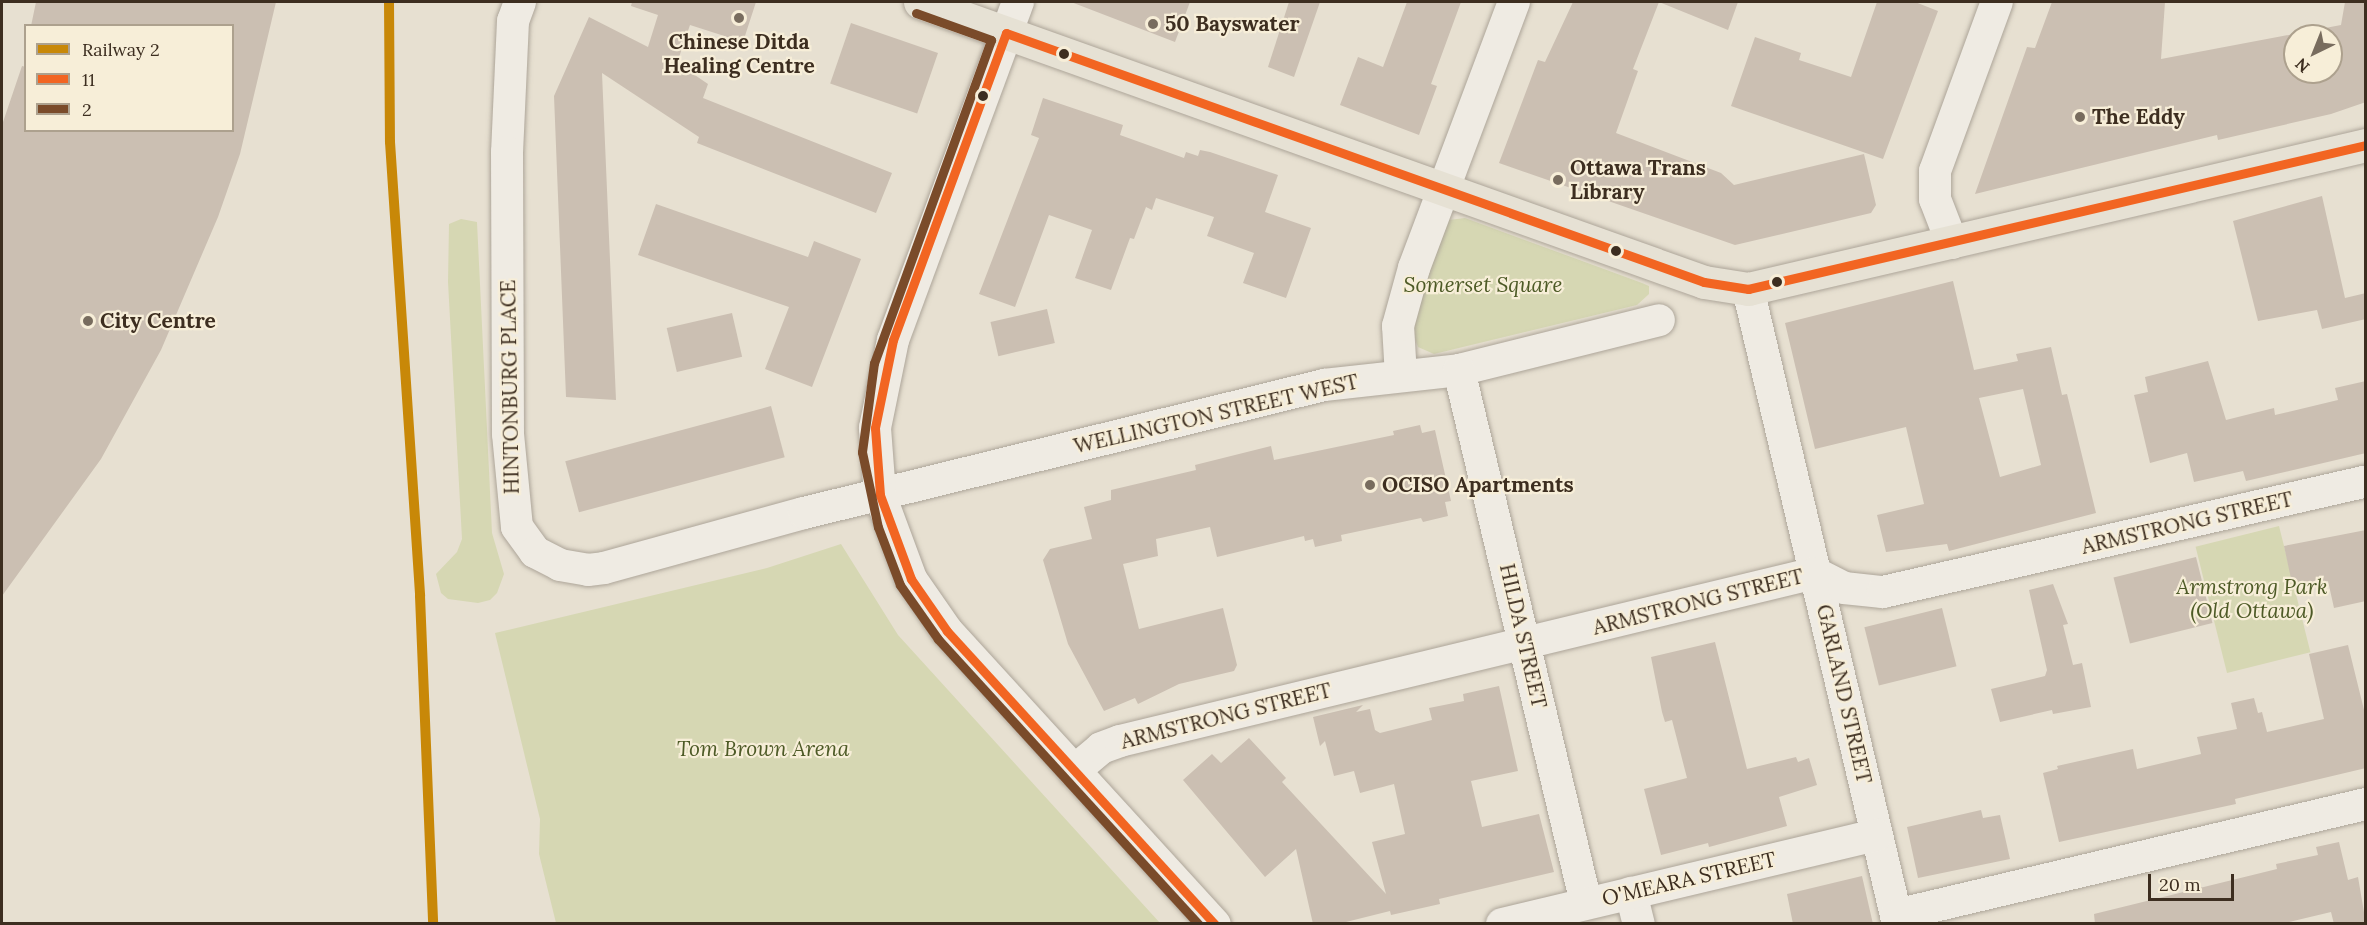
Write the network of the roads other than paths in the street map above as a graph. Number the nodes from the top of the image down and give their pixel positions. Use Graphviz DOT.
graph roads {
  1 [pos="520,2"];
  2 [pos="920,2"];
  3 [pos="1018,2"];
  4 [pos="1514,2"];
  5 [pos="1997,2"];
  6 [pos="1006,33"];
  7 [pos="2366,145"];
  8 [pos="1446,189"];
  9 [pos="1952,243"];
  10 [pos="1748,289"];
  11 [pos="1659,320"];
  12 [pos="1459,370"];
  13 [pos="1401,376"];
  14 [pos="2366,482"];
  15 [pos="880,495"];
  16 [pos="1815,573"];
  17 [pos="1525,644"];
  18 [pos="1074,771"];
  19 [pos="2366,804"];
  20 [pos="1877,835"];
  21 [pos="1631,892"];
  22 [pos="1586,903"];
  23 [pos="1897,919"];
  24 [pos="1215,924"];
  25 [pos="1502,924"];
  26 [pos="1639,924"];
  1 -- 15 [label="street, HINTONBURG PLACE"];
  2 -- 6 [label="main road"];
  3 -- 6 [label="street"];
  4 -- 8 [label="street"];
  5 -- 9 [label="street"];
  6 -- 8 [label="main road"];
  6 -- 15 [label="street"];
  7 -- 9 [label="main road"];
  8 -- 10 [label="main road"];
  8 -- 13 [label="street"];
  9 -- 10 [label="main road"];
  10 -- 16 [label="street, GARLAND STREET"];
  11 -- 12 [label="street, WELLINGTON STREET WEST"];
  12 -- 13 [label="street, WELLINGTON STREET WEST"];
  12 -- 17 [label="street, HILDA STREET"];
  13 -- 15 [label="street, WELLINGTON STREET WEST"];
  14 -- 16 [label="street, ARMSTRONG STREET"];
  15 -- 18 [label="street"];
  16 -- 17 [label="street, ARMSTRONG STREET"];
  16 -- 20 [label="street, GARLAND STREET"];
  17 -- 18 [label="street, ARMSTRONG STREET"];
  17 -- 22 [label="street, HILDA STREET"];
  18 -- 24 [label="street"];
  19 -- 23 [label="street"];
  20 -- 21 [label="street, O'MEARA STREET"];
  20 -- 23 [label="street, GARLAND STREET"];
  21 -- 22 [label="street, O'MEARA STREET"];
  21 -- 26 [label="street"];
  22 -- 25 [label="street, O'MEARA STREET"];
}
